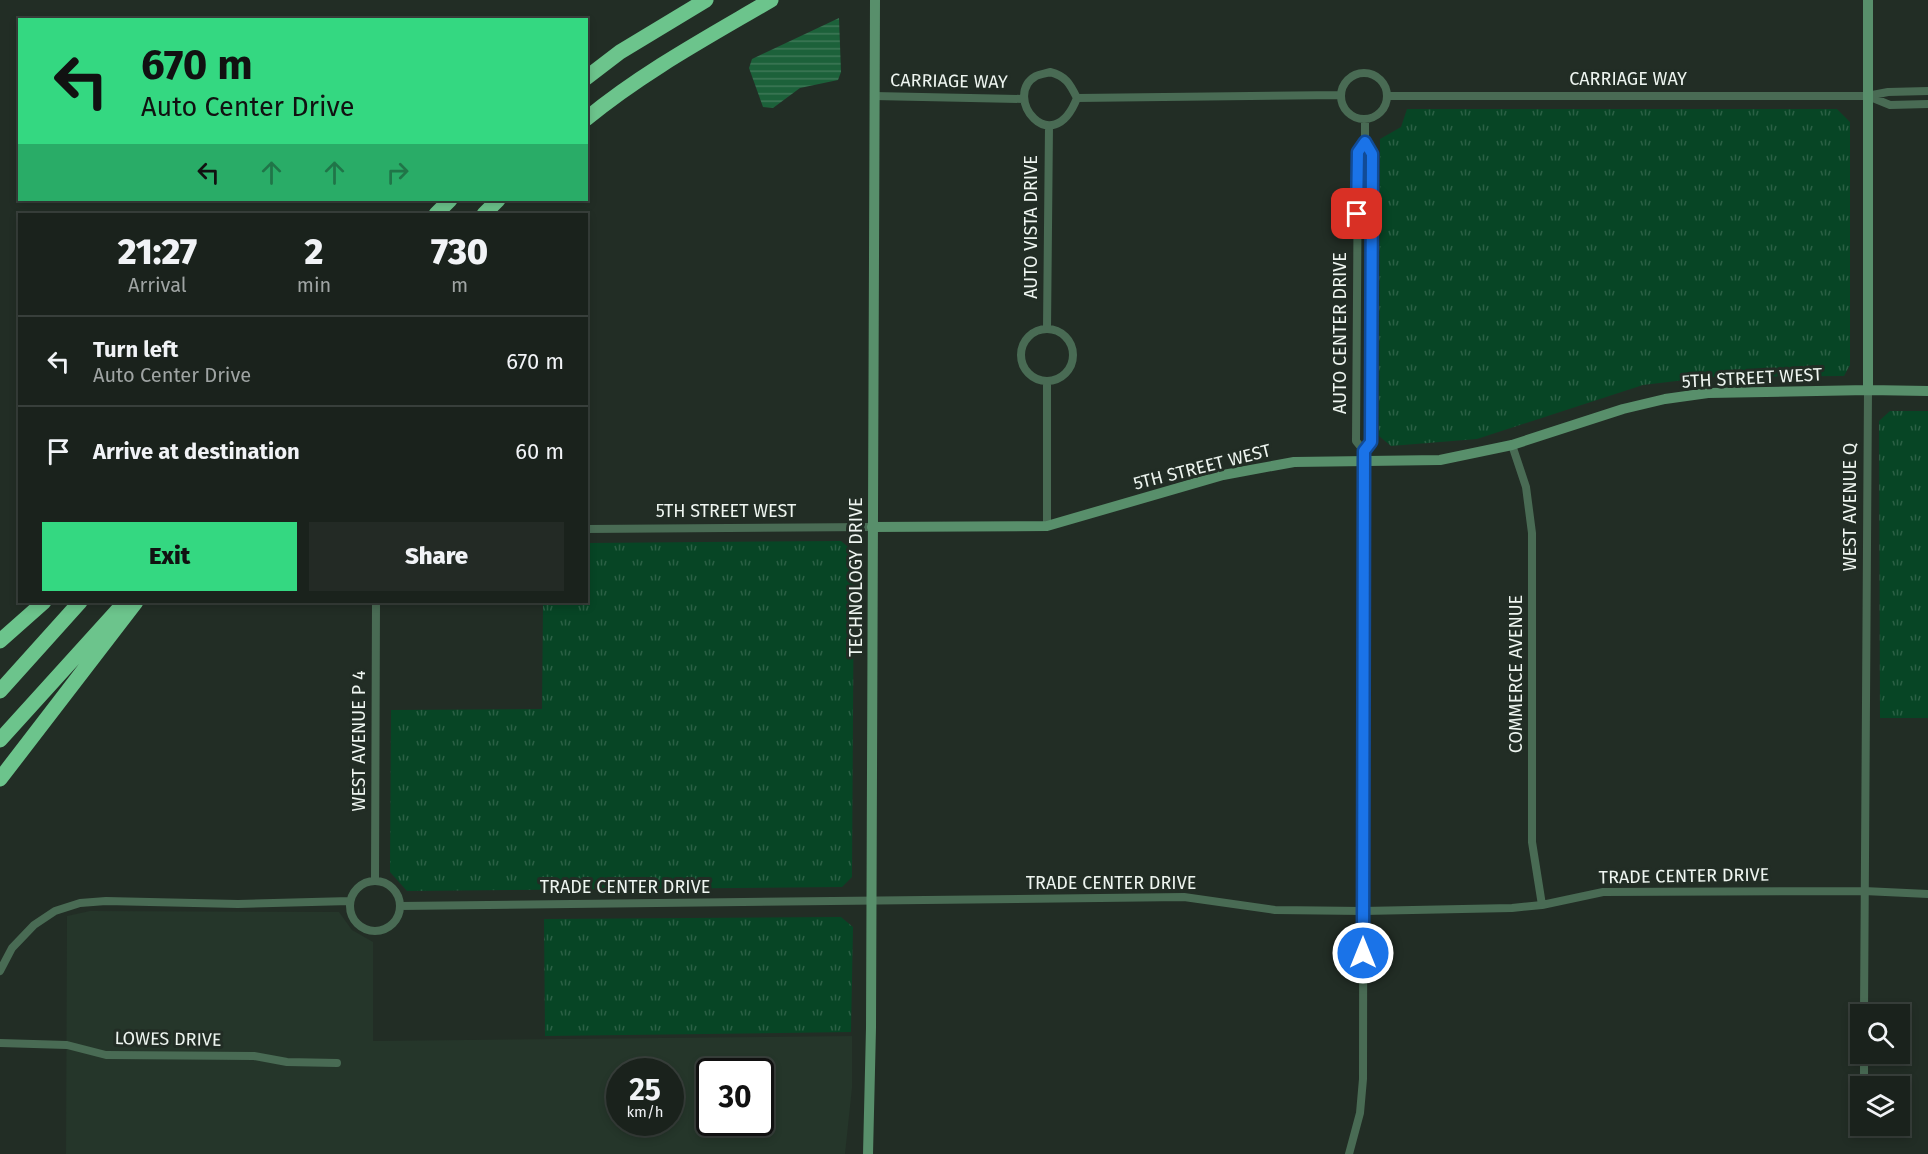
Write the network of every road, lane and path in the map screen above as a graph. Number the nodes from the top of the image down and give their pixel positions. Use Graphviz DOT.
graph roads {
  1 [pos="706,0"];
  2 [pos="771,0"];
  3 [pos="875,0"];
  4 [pos="1868,0"];
  5 [pos="588,76"];
  6 [pos="1928,91"];
  7 [pos="1340,95"];
  8 [pos="874,96"];
  9 [pos="1388,96"];
  10 [pos="1867,96"];
  11 [pos="1077,98"];
  12 [pos="1023,99"];
  13 [pos="1928,104"];
  14 [pos="588,117"];
  15 [pos="1365,119"];
  16 [pos="1048,126"];
  17 [pos="1365,142"];
  18 [pos="449,201"];
  19 [pos="497,201"];
  20 [pos="437,213"];
  21 [pos="485,213"];
  22 [pos="1047,329"];
  23 [pos="1047,382"];
  24 [pos="1868,390"];
  25 [pos="1928,391"];
  26 [pos="1512,445"];
  27 [pos="1364,457"];
  28 [pos="872,526"];
  29 [pos="1047,526"];
  30 [pos="588,529"];
  31 [pos="43,603"];
  32 [pos="79,603"];
  33 [pos="125,603"];
  34 [pos="135,603"];
  35 [pos="376,603"];
  36 [pos="0,641"];
  37 [pos="0,691"];
  38 [pos="0,740"];
  39 [pos="0,779"];
  40 [pos="375,881"];
  41 [pos="1864,891"];
  42 [pos="1928,894"];
  43 [pos="350,900"];
  44 [pos="871,902"];
  45 [pos="1542,905"];
  46 [pos="400,906"];
  47 [pos="1363,911"];
  48 [pos="0,971"];
  49 [pos="1864,1004"];
  50 [pos="0,1043"];
  51 [pos="336,1063"];
  52 [pos="868,1154"];
  53 [pos="1349,1154"];
  1 -- 5 [label="highway"];
  2 -- 14 [label="highway"];
  3 -- 8 [label="street, TECHNOLOGY DRIVE"];
  4 -- 10 [label="street, WEST AVENUE Q"];
  6 -- 10 [label="street"];
  7 -- 9 [label="street"];
  7 -- 11 [label="street"];
  7 -- 15 [label="street"];
  8 -- 12 [label="street, CARRIAGE WAY"];
  8 -- 28 [label="street, TECHNOLOGY DRIVE"];
  9 -- 10 [label="street, CARRIAGE WAY"];
  9 -- 15 [label="street"];
  10 -- 13 [label="street"];
  10 -- 24 [label="street, WEST AVENUE Q"];
  11 -- 12 [label="street"];
  11 -- 16 [label="street"];
  12 -- 16 [label="street"];
  15 -- 17 [label="street, AUTO CENTER DRIVE"];
  16 -- 22 [label="street, AUTO VISTA DRIVE"];
  17 -- 27 [label="street, AUTO CENTER DRIVE"];
  17 -- 27 [label="street, AUTO CENTER DRIVE"];
  18 -- 20 [label="highway"];
  19 -- 21 [label="highway"];
  22 -- 23 [label="street"];
  22 -- 23 [label="street"];
  23 -- 29 [label="street"];
  24 -- 25 [label="street, 5TH STREET WEST"];
  24 -- 26 [label="street, 5TH STREET WEST"];
  24 -- 41 [label="street, WEST AVENUE Q"];
  26 -- 27 [label="street, 5TH STREET WEST"];
  26 -- 45 [label="street, COMMERCE AVENUE"];
  27 -- 29 [label="street, 5TH STREET WEST"];
  27 -- 47 [label="street, AUTO CENTER DRIVE"];
  28 -- 29 [label="street, 5TH STREET WEST"];
  28 -- 30 [label="street, 5TH STREET WEST"];
  28 -- 44 [label="street, TECHNOLOGY DRIVE"];
  31 -- 36 [label="highway"];
  32 -- 37 [label="highway"];
  33 -- 38 [label="highway"];
  34 -- 39 [label="highway"];
  35 -- 40 [label="street, WEST AVENUE P 4"];
  40 -- 43 [label="street"];
  40 -- 46 [label="street"];
  41 -- 42 [label="street, TRADE CENTER DRIVE"];
  41 -- 45 [label="street, TRADE CENTER DRIVE"];
  41 -- 49 [label="street, WEST AVENUE Q"];
  43 -- 46 [label="street"];
  43 -- 48 [label="street"];
  44 -- 46 [label="street, TRADE CENTER DRIVE"];
  44 -- 47 [label="street, TRADE CENTER DRIVE"];
  44 -- 52 [label="street, TECHNOLOGY DRIVE"];
  45 -- 47 [label="street, TRADE CENTER DRIVE"];
  47 -- 53 [label="street, AUTO CENTER DRIVE"];
  50 -- 51 [label="street, LOWES DRIVE"];
}
